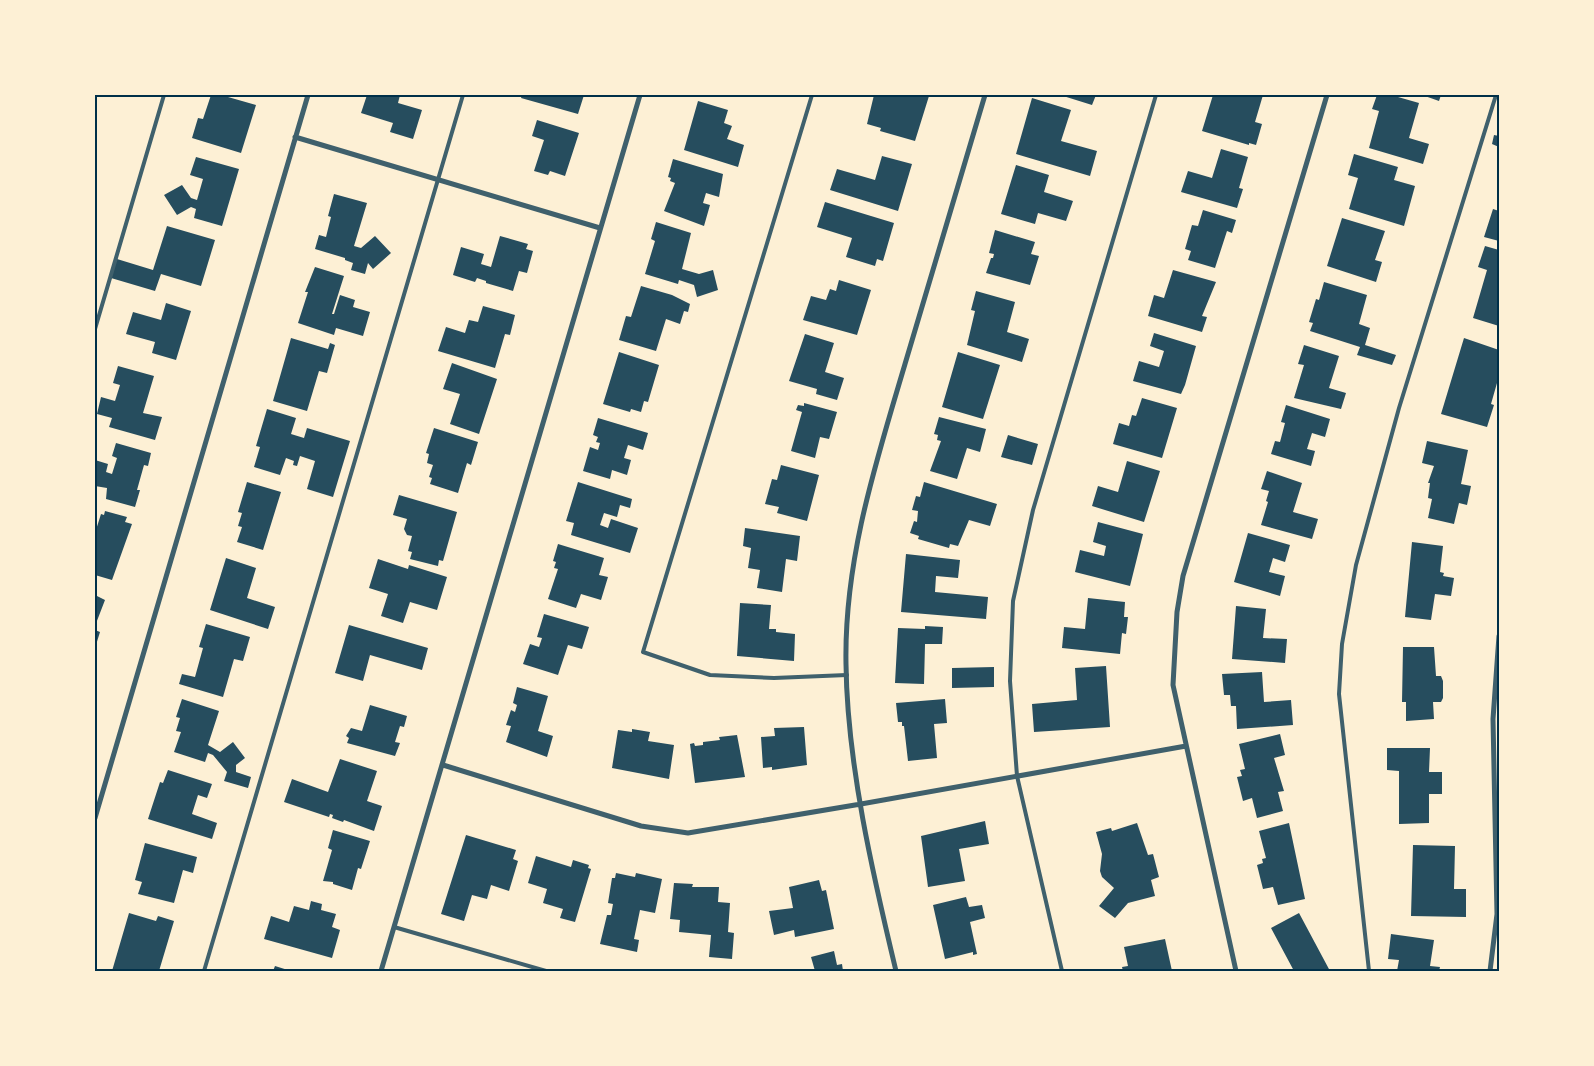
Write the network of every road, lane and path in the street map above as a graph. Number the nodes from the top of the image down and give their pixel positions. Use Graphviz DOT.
graph roads {
  1 [pos="164,95"];
  2 [pos="308,95"];
  3 [pos="463,95"];
  4 [pos="640,95"];
  5 [pos="812,95"];
  6 [pos="985,95"];
  7 [pos="1156,95"];
  8 [pos="1326,95"];
  9 [pos="1496,95"];
  10 [pos="295,137"];
  11 [pos="437,180"];
  12 [pos="600,228"];
  13 [pos="95,329"];
  14 [pos="1499,636"];
  15 [pos="846,675"];
  16 [pos="1186,746"];
  17 [pos="443,765"];
  18 [pos="1017,776"];
  19 [pos="862,804"];
  20 [pos="95,818"];
  21 [pos="394,927"];
  22 [pos="204,971"];
  23 [pos="381,971"];
  24 [pos="546,971"];
  25 [pos="896,971"];
  26 [pos="1062,971"];
  27 [pos="1236,971"];
  28 [pos="1369,971"];
  29 [pos="1490,971"];
  1 -- 13 [label="lane"];
  2 -- 10 [label="street"];
  3 -- 11 [label="lane"];
  4 -- 12 [label="street"];
  5 -- 15 [label="lane"];
  6 -- 15 [label="street"];
  7 -- 18 [label="lane"];
  8 -- 16 [label="street"];
  9 -- 28 [label="lane"];
  10 -- 11 [label="street"];
  10 -- 20 [label="street"];
  11 -- 12 [label="street"];
  11 -- 22 [label="lane"];
  12 -- 17 [label="street"];
  14 -- 29 [label="street"];
  15 -- 19 [label="street"];
  16 -- 18 [label="street"];
  16 -- 27 [label="street"];
  17 -- 19 [label="street"];
  17 -- 21 [label="street"];
  18 -- 19 [label="street"];
  18 -- 26 [label="lane"];
  19 -- 25 [label="street"];
  21 -- 23 [label="street"];
  21 -- 24 [label="lane"];
}
